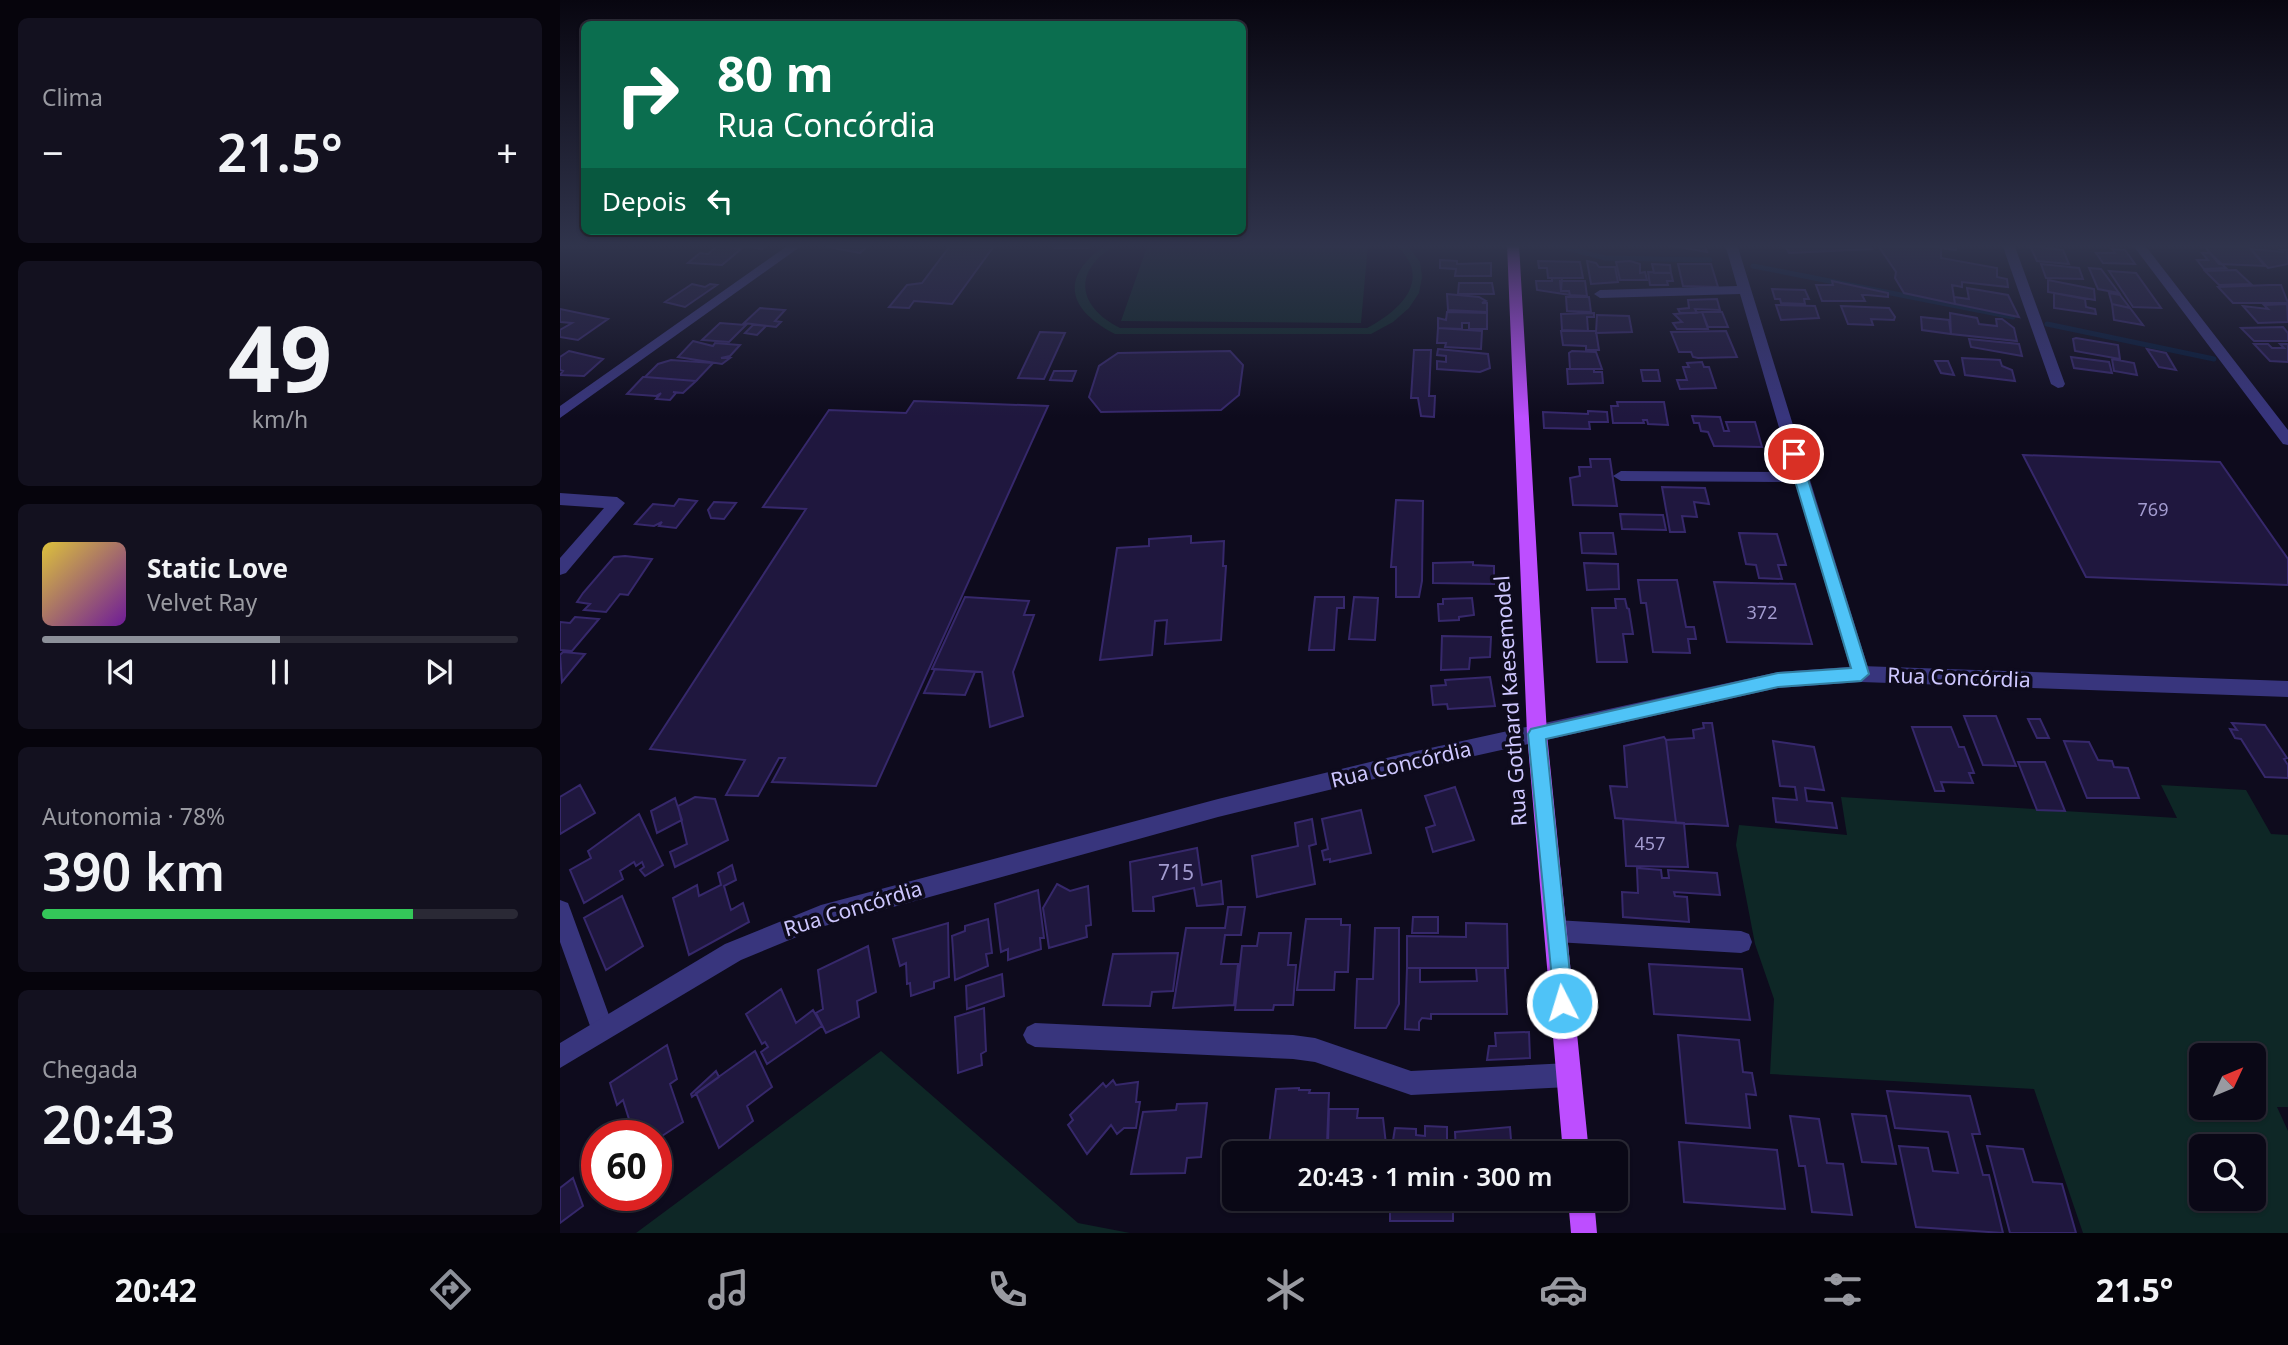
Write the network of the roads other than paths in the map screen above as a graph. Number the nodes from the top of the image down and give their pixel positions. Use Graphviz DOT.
graph roads {
  1 [pos="718,302"];
  2 [pos="1516,302"];
  3 [pos="1748,302"];
  4 [pos="2029,302"];
  5 [pos="2182,302"];
  6 [pos="2058,384"];
  7 [pos="560,413"];
  8 [pos="2288,440"];
  9 [pos="1621,476"];
  10 [pos="1801,477"];
  11 [pos="560,499"];
  12 [pos="560,569"];
  13 [pos="1861,674"];
  14 [pos="2288,689"];
  15 [pos="1537,734"];
  16 [pos="560,911"];
  17 [pos="1556,931"];
  18 [pos="1741,943"];
  19 [pos="602,1029"];
  20 [pos="1035,1035"];
  21 [pos="560,1056"];
  22 [pos="1569,1075"];
  23 [pos="1575,1141"];
  24 [pos="1582,1211"];
  25 [pos="1584,1233"];
  1 -- 7 [label="street"];
  2 -- 15 [label="main road, Rua Gothard Kaesemodel"];
  3 -- 10 [label="street"];
  4 -- 6 [label="street"];
  5 -- 8 [label="street"];
  9 -- 10 [label="street"];
  10 -- 13 [label="street"];
  11 -- 12 [label="street"];
  13 -- 14 [label="street, Rua Concórdia"];
  13 -- 15 [label="street, Rua Concórdia"];
  15 -- 17 [label="main road, Rua Gothard Kaesemodel"];
  15 -- 19 [label="street, Rua Concórdia"];
  16 -- 19 [label="street"];
  17 -- 18 [label="street"];
  17 -- 22 [label="main road, Rua Gothard Kaesemodel"];
  19 -- 21 [label="street, Rua Concórdia"];
  20 -- 22 [label="street"];
  22 -- 23 [label="main road, Rua Gothard Kaesemodel"];
  24 -- 25 [label="main road"];
}
